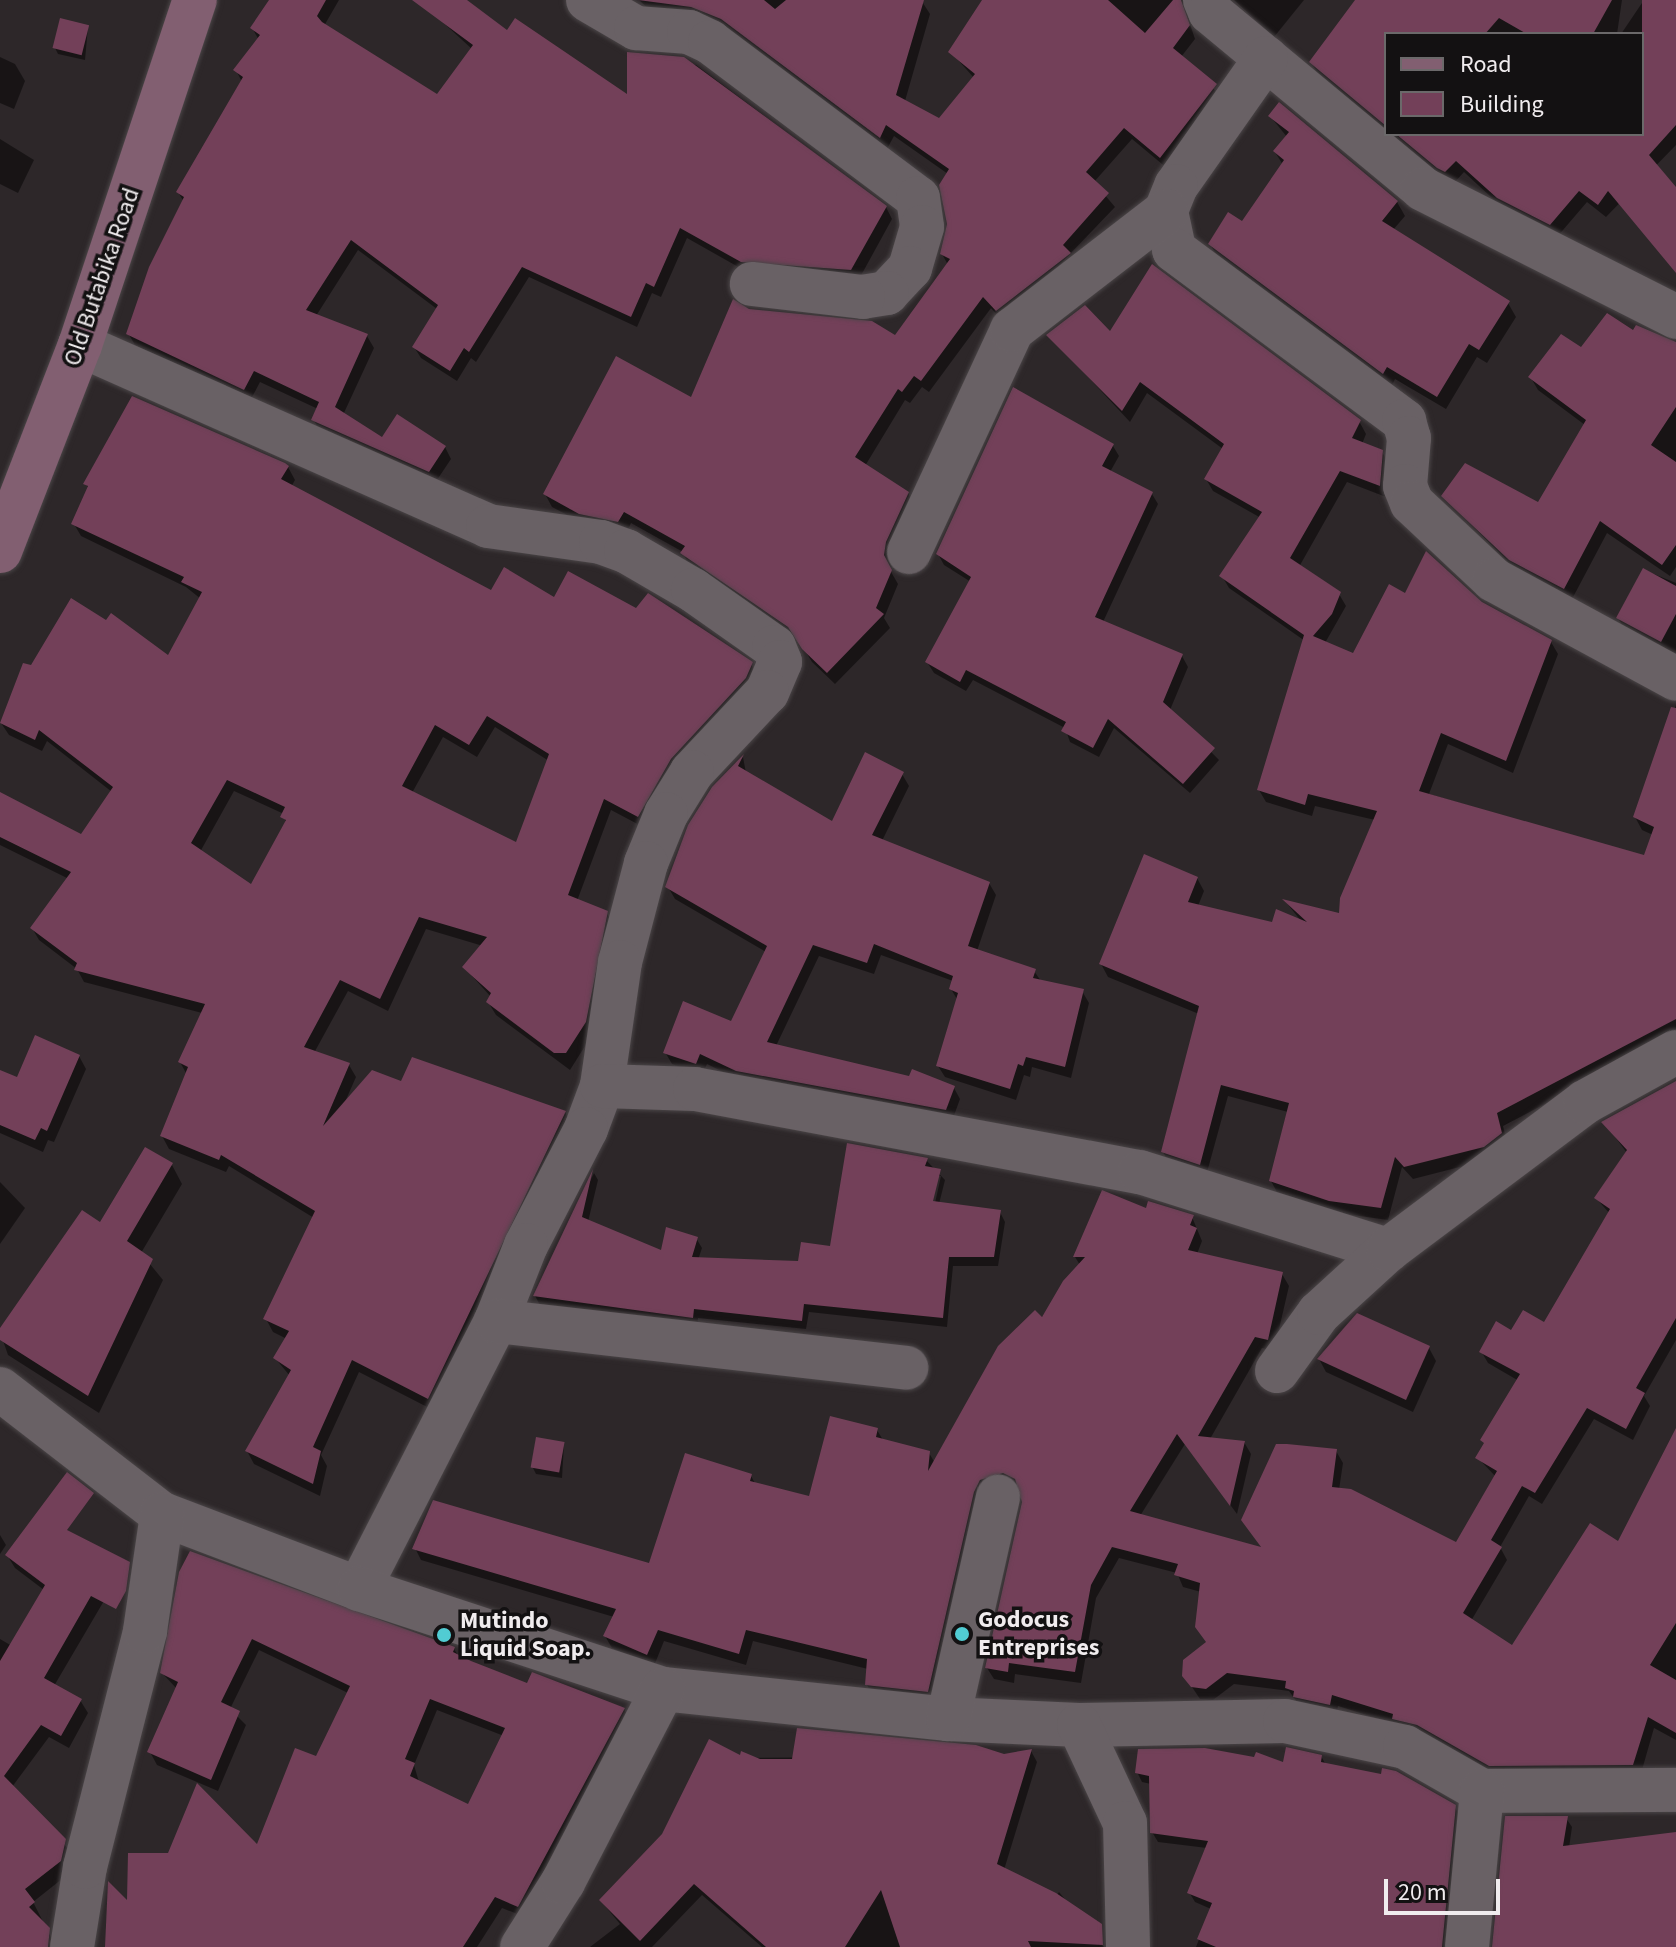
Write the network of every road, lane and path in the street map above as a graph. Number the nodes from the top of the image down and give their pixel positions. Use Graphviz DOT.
graph roads {
  1 [pos="195,0"];
  2 [pos="588,0"];
  3 [pos="1205,0"];
  4 [pos="1266,58"];
  5 [pos="1166,211"];
  6 [pos="752,284"];
  7 [pos="1676,317"];
  8 [pos="80,345"];
  9 [pos="0,551"];
  10 [pos="909,552"];
  11 [pos="1676,679"];
  12 [pos="1676,1052"];
  13 [pos="602,1086"];
  14 [pos="1388,1250"];
  15 [pos="496,1321"];
  16 [pos="906,1368"];
  17 [pos="1277,1371"];
  18 [pos="0,1389"];
  19 [pos="998,1497"];
  20 [pos="162,1514"];
  21 [pos="359,1589"];
  22 [pos="663,1689"];
  23 [pos="948,1719"];
  24 [pos="1079,1725"];
  25 [pos="1676,1790"];
  26 [pos="1482,1791"];
  27 [pos="72,1947"];
  28 [pos="522,1947"];
  29 [pos="1128,1947"];
  30 [pos="1467,1947"];
  1 -- 8 [label="main road, Old Butabika Road"];
  2 -- 6 [label="street"];
  3 -- 4 [label="street"];
  4 -- 5 [label="street"];
  4 -- 7 [label="street"];
  5 -- 10 [label="street"];
  5 -- 11 [label="street"];
  8 -- 9 [label="main road, Old Butabika Road"];
  8 -- 13 [label="street"];
  12 -- 14 [label="street"];
  13 -- 14 [label="street"];
  13 -- 15 [label="street"];
  14 -- 17 [label="street"];
  15 -- 16 [label="street"];
  15 -- 21 [label="street"];
  18 -- 20 [label="street"];
  19 -- 23 [label="street"];
  20 -- 21 [label="street"];
  20 -- 27 [label="street"];
  21 -- 22 [label="street"];
  22 -- 23 [label="street"];
  22 -- 28 [label="street"];
  23 -- 24 [label="street"];
  24 -- 26 [label="street"];
  24 -- 29 [label="street"];
  25 -- 26 [label="street"];
  26 -- 30 [label="street"];
}
